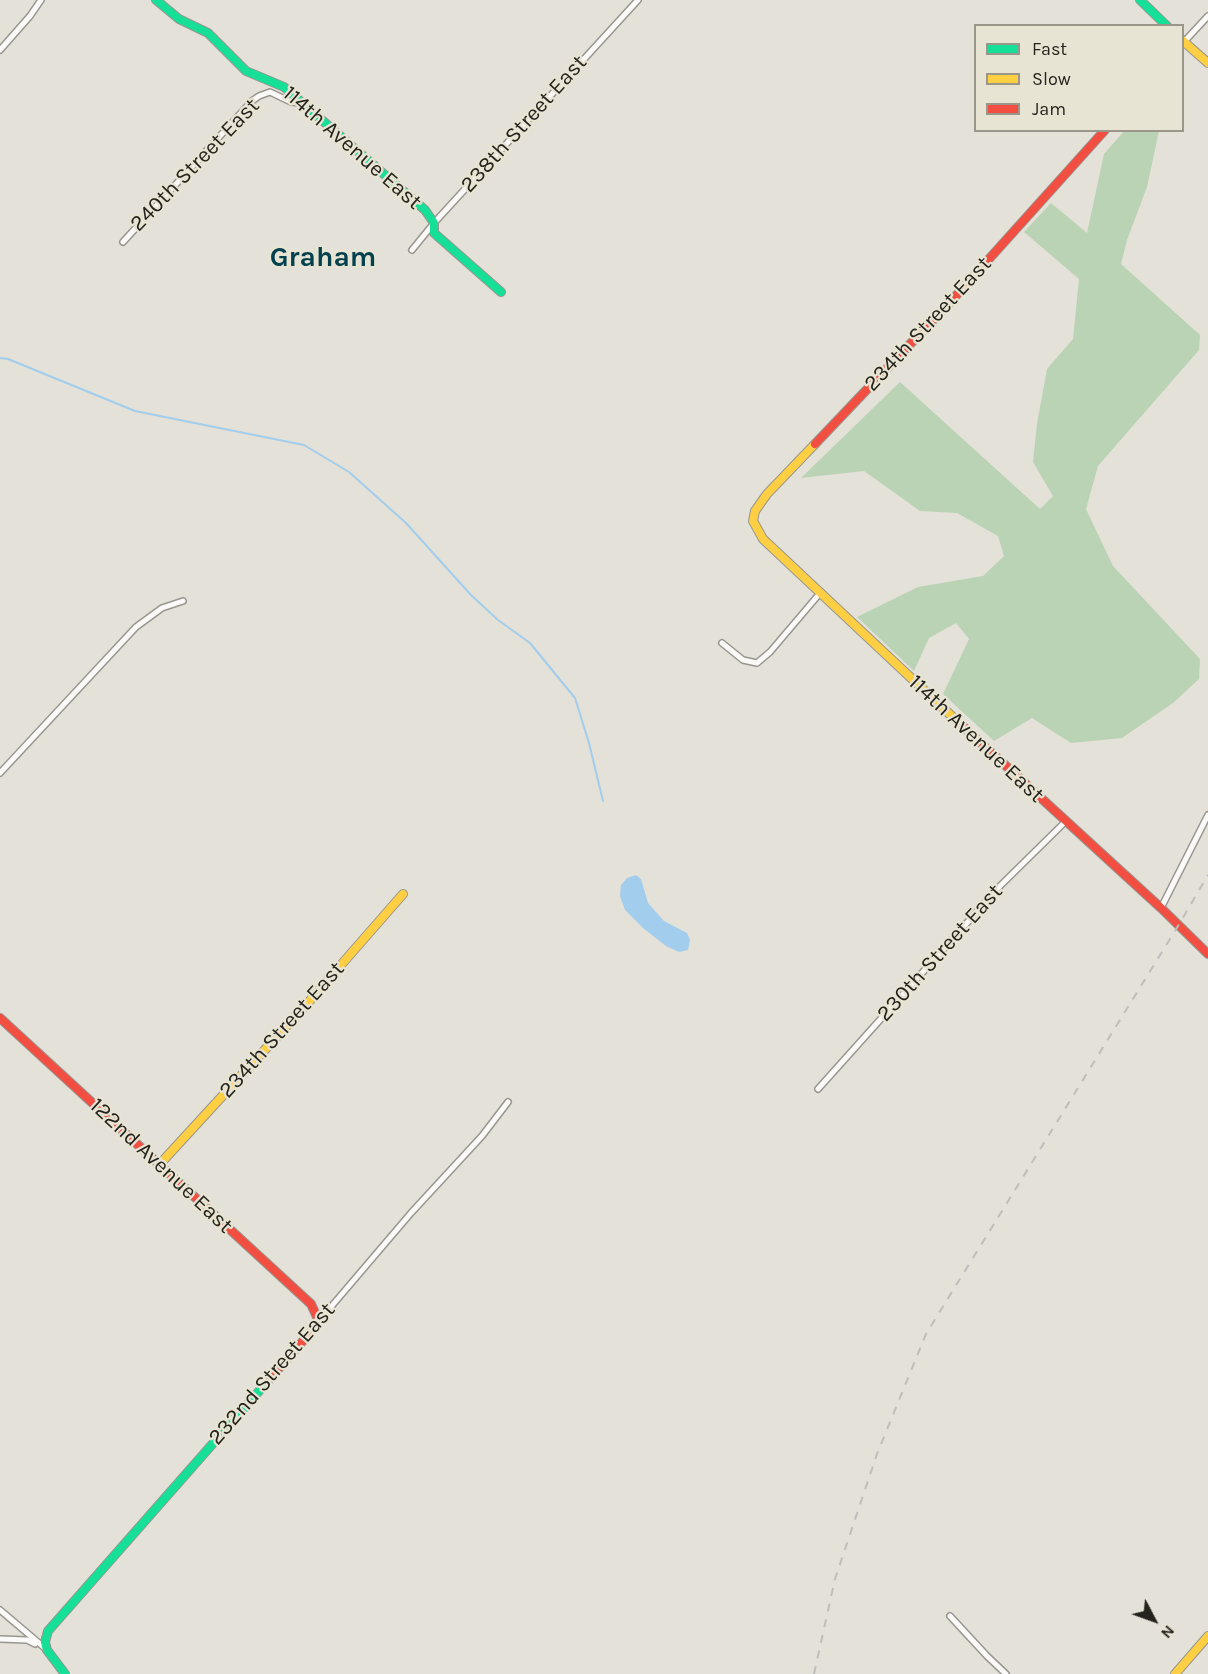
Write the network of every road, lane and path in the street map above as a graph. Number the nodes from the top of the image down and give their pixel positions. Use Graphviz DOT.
graph roads {
  1 [pos="41,0"];
  2 [pos="156,0"];
  3 [pos="638,0"];
  4 [pos="1140,0"];
  5 [pos="1208,15"];
  6 [pos="1165,24"];
  7 [pos="1184,41"];
  8 [pos="1184,43"];
  9 [pos="0,50"];
  10 [pos="1208,63"];
  11 [pos="303,103"];
  12 [pos="1103,132"];
  13 [pos="434,223"];
  14 [pos="123,242"];
  15 [pos="412,250"];
  16 [pos="501,292"];
  17 [pos="753,517"];
  18 [pos="821,592"];
  19 [pos="183,601"];
  20 [pos="722,643"];
  21 [pos="0,773"];
  22 [pos="1208,815"];
  23 [pos="1065,822"];
  24 [pos="403,894"];
  25 [pos="1161,909"];
  26 [pos="1208,954"];
  27 [pos="0,1018"];
  28 [pos="819,1089"];
  29 [pos="508,1102"];
  30 [pos="159,1165"];
  31 [pos="317,1317"];
  32 [pos="0,1610"];
  33 [pos="950,1616"];
  34 [pos="1208,1636"];
  35 [pos="0,1639"];
  36 [pos="47,1650"];
  37 [pos="65,1674"];
  38 [pos="1006,1674"];
  39 [pos="1175,1674"];
  1 -- 9 [label="street"];
  2 -- 11 [label="street, 114th Avenue East"];
  3 -- 13 [label="street, 238th Street East"];
  4 -- 6 [label="street"];
  5 -- 7 [label="street"];
  8 -- 10 [label="street"];
  11 -- 13 [label="street, 114th Avenue East"];
  11 -- 14 [label="street, 240th Street East"];
  12 -- 17 [label="street, 234th Street East"];
  13 -- 15 [label="street, 238th Street East"];
  13 -- 16 [label="street, 114th Avenue East"];
  17 -- 18 [label="street, 114th Avenue East"];
  18 -- 20 [label="street"];
  18 -- 23 [label="street, 114th Avenue East"];
  19 -- 21 [label="street"];
  22 -- 25 [label="street"];
  23 -- 25 [label="street, 114th Avenue East"];
  23 -- 28 [label="street, 230th Street East"];
  24 -- 30 [label="street, 234th Street East"];
  25 -- 26 [label="street, 114th Avenue East"];
  27 -- 30 [label="street, 122nd Avenue East"];
  29 -- 31 [label="street, 232nd Street East"];
  30 -- 31 [label="street, 122nd Avenue East"];
  31 -- 36 [label="street, 232nd Street East"];
  32 -- 36 [label="street"];
  33 -- 38 [label="street"];
  34 -- 39 [label="street"];
  35 -- 36 [label="street"];
  36 -- 37 [label="street"];
}
